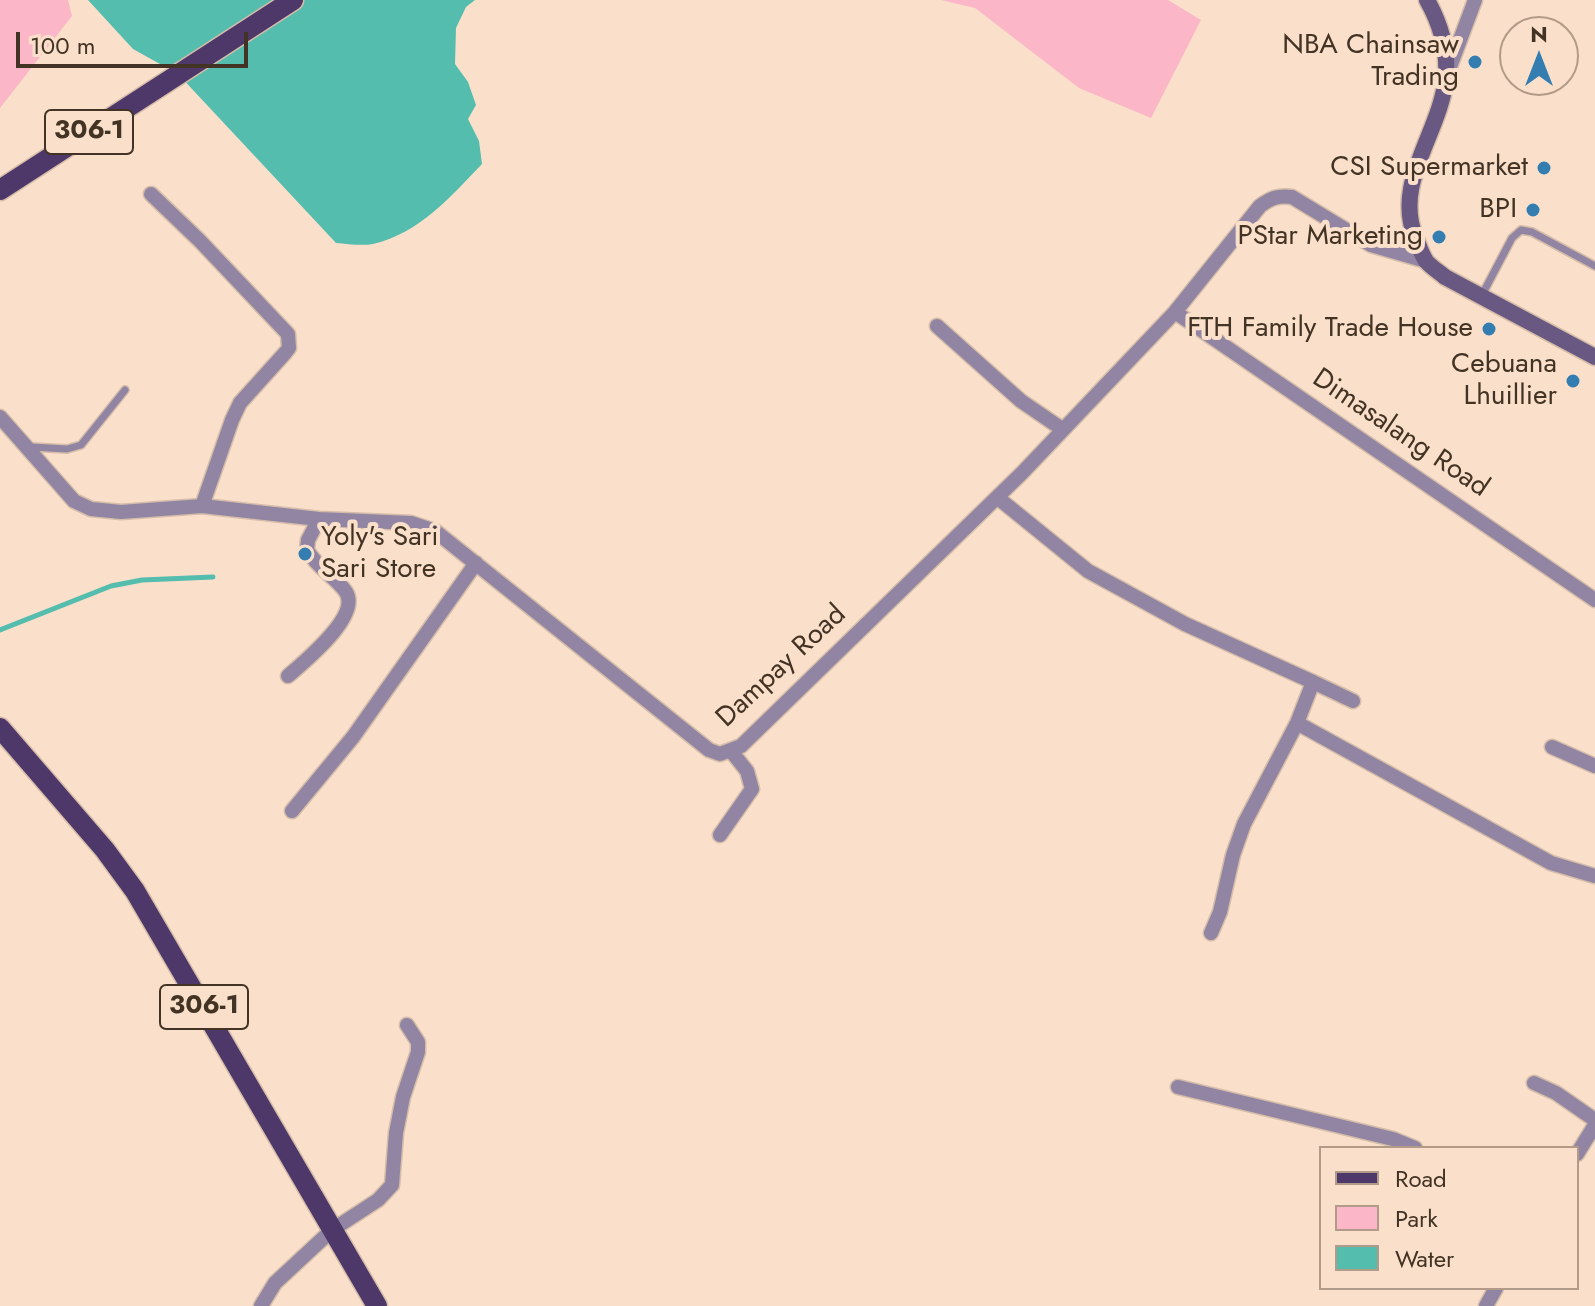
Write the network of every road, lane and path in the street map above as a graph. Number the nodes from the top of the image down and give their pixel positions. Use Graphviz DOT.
graph roads {
  1 [pos="293,0"];
  2 [pos="1427,0"];
  3 [pos="1475,0"];
  4 [pos="1446,76"];
  5 [pos="0,190"];
  6 [pos="151,194"];
  7 [pos="1426,261"];
  8 [pos="1595,266"];
  9 [pos="1481,297"];
  10 [pos="1175,312"];
  11 [pos="937,326"];
  12 [pos="1595,357"];
  13 [pos="125,390"];
  14 [pos="0,417"];
  15 [pos="1062,429"];
  16 [pos="26,447"];
  17 [pos="998,498"];
  18 [pos="202,506"];
  19 [pos="319,519"];
  20 [pos="476,563"];
  21 [pos="1595,600"];
  22 [pos="288,676"];
  23 [pos="1313,682"];
  24 [pos="1353,701"];
  25 [pos="1297,723"];
  26 [pos="0,728"];
  27 [pos="1552,747"];
  28 [pos="731,751"];
  29 [pos="1595,766"];
  30 [pos="292,811"];
  31 [pos="720,835"];
  32 [pos="1595,876"];
  33 [pos="1211,933"];
  34 [pos="407,1025"];
  35 [pos="1534,1083"];
  36 [pos="1178,1087"];
  37 [pos="1595,1122"];
  38 [pos="1410,1146"];
  39 [pos="1579,1150"];
  40 [pos="332,1230"];
  41 [pos="261,1306"];
  42 [pos="377,1306"];
  1 -- 5 [label="main road, 306-1"];
  2 -- 4 [label="main road"];
  3 -- 4 [label="street"];
  4 -- 7 [label="main road"];
  6 -- 18 [label="street"];
  7 -- 9 [label="main road"];
  7 -- 10 [label="street, Dampay Road"];
  8 -- 9 [label="lane"];
  9 -- 12 [label="main road"];
  10 -- 15 [label="street, Dampay Road"];
  10 -- 21 [label="street, Dimasalang Road"];
  11 -- 15 [label="street"];
  13 -- 16 [label="lane"];
  14 -- 16 [label="street, Dampay Road"];
  15 -- 17 [label="street, Dampay Road"];
  16 -- 18 [label="street, Dampay Road"];
  17 -- 23 [label="street"];
  17 -- 28 [label="street, Dampay Road"];
  18 -- 19 [label="street, Dampay Road"];
  19 -- 20 [label="street, Dampay Road"];
  19 -- 22 [label="street"];
  20 -- 28 [label="street, Dampay Road"];
  20 -- 30 [label="street"];
  23 -- 24 [label="street"];
  23 -- 25 [label="street"];
  25 -- 32 [label="street"];
  25 -- 33 [label="street"];
  26 -- 40 [label="main road, 306-1"];
  27 -- 29 [label="street"];
  28 -- 31 [label="street"];
  34 -- 40 [label="street"];
  35 -- 37 [label="street"];
  36 -- 38 [label="street"];
  37 -- 39 [label="street"];
  40 -- 41 [label="street"];
  40 -- 42 [label="main road, 306-1"];
}
